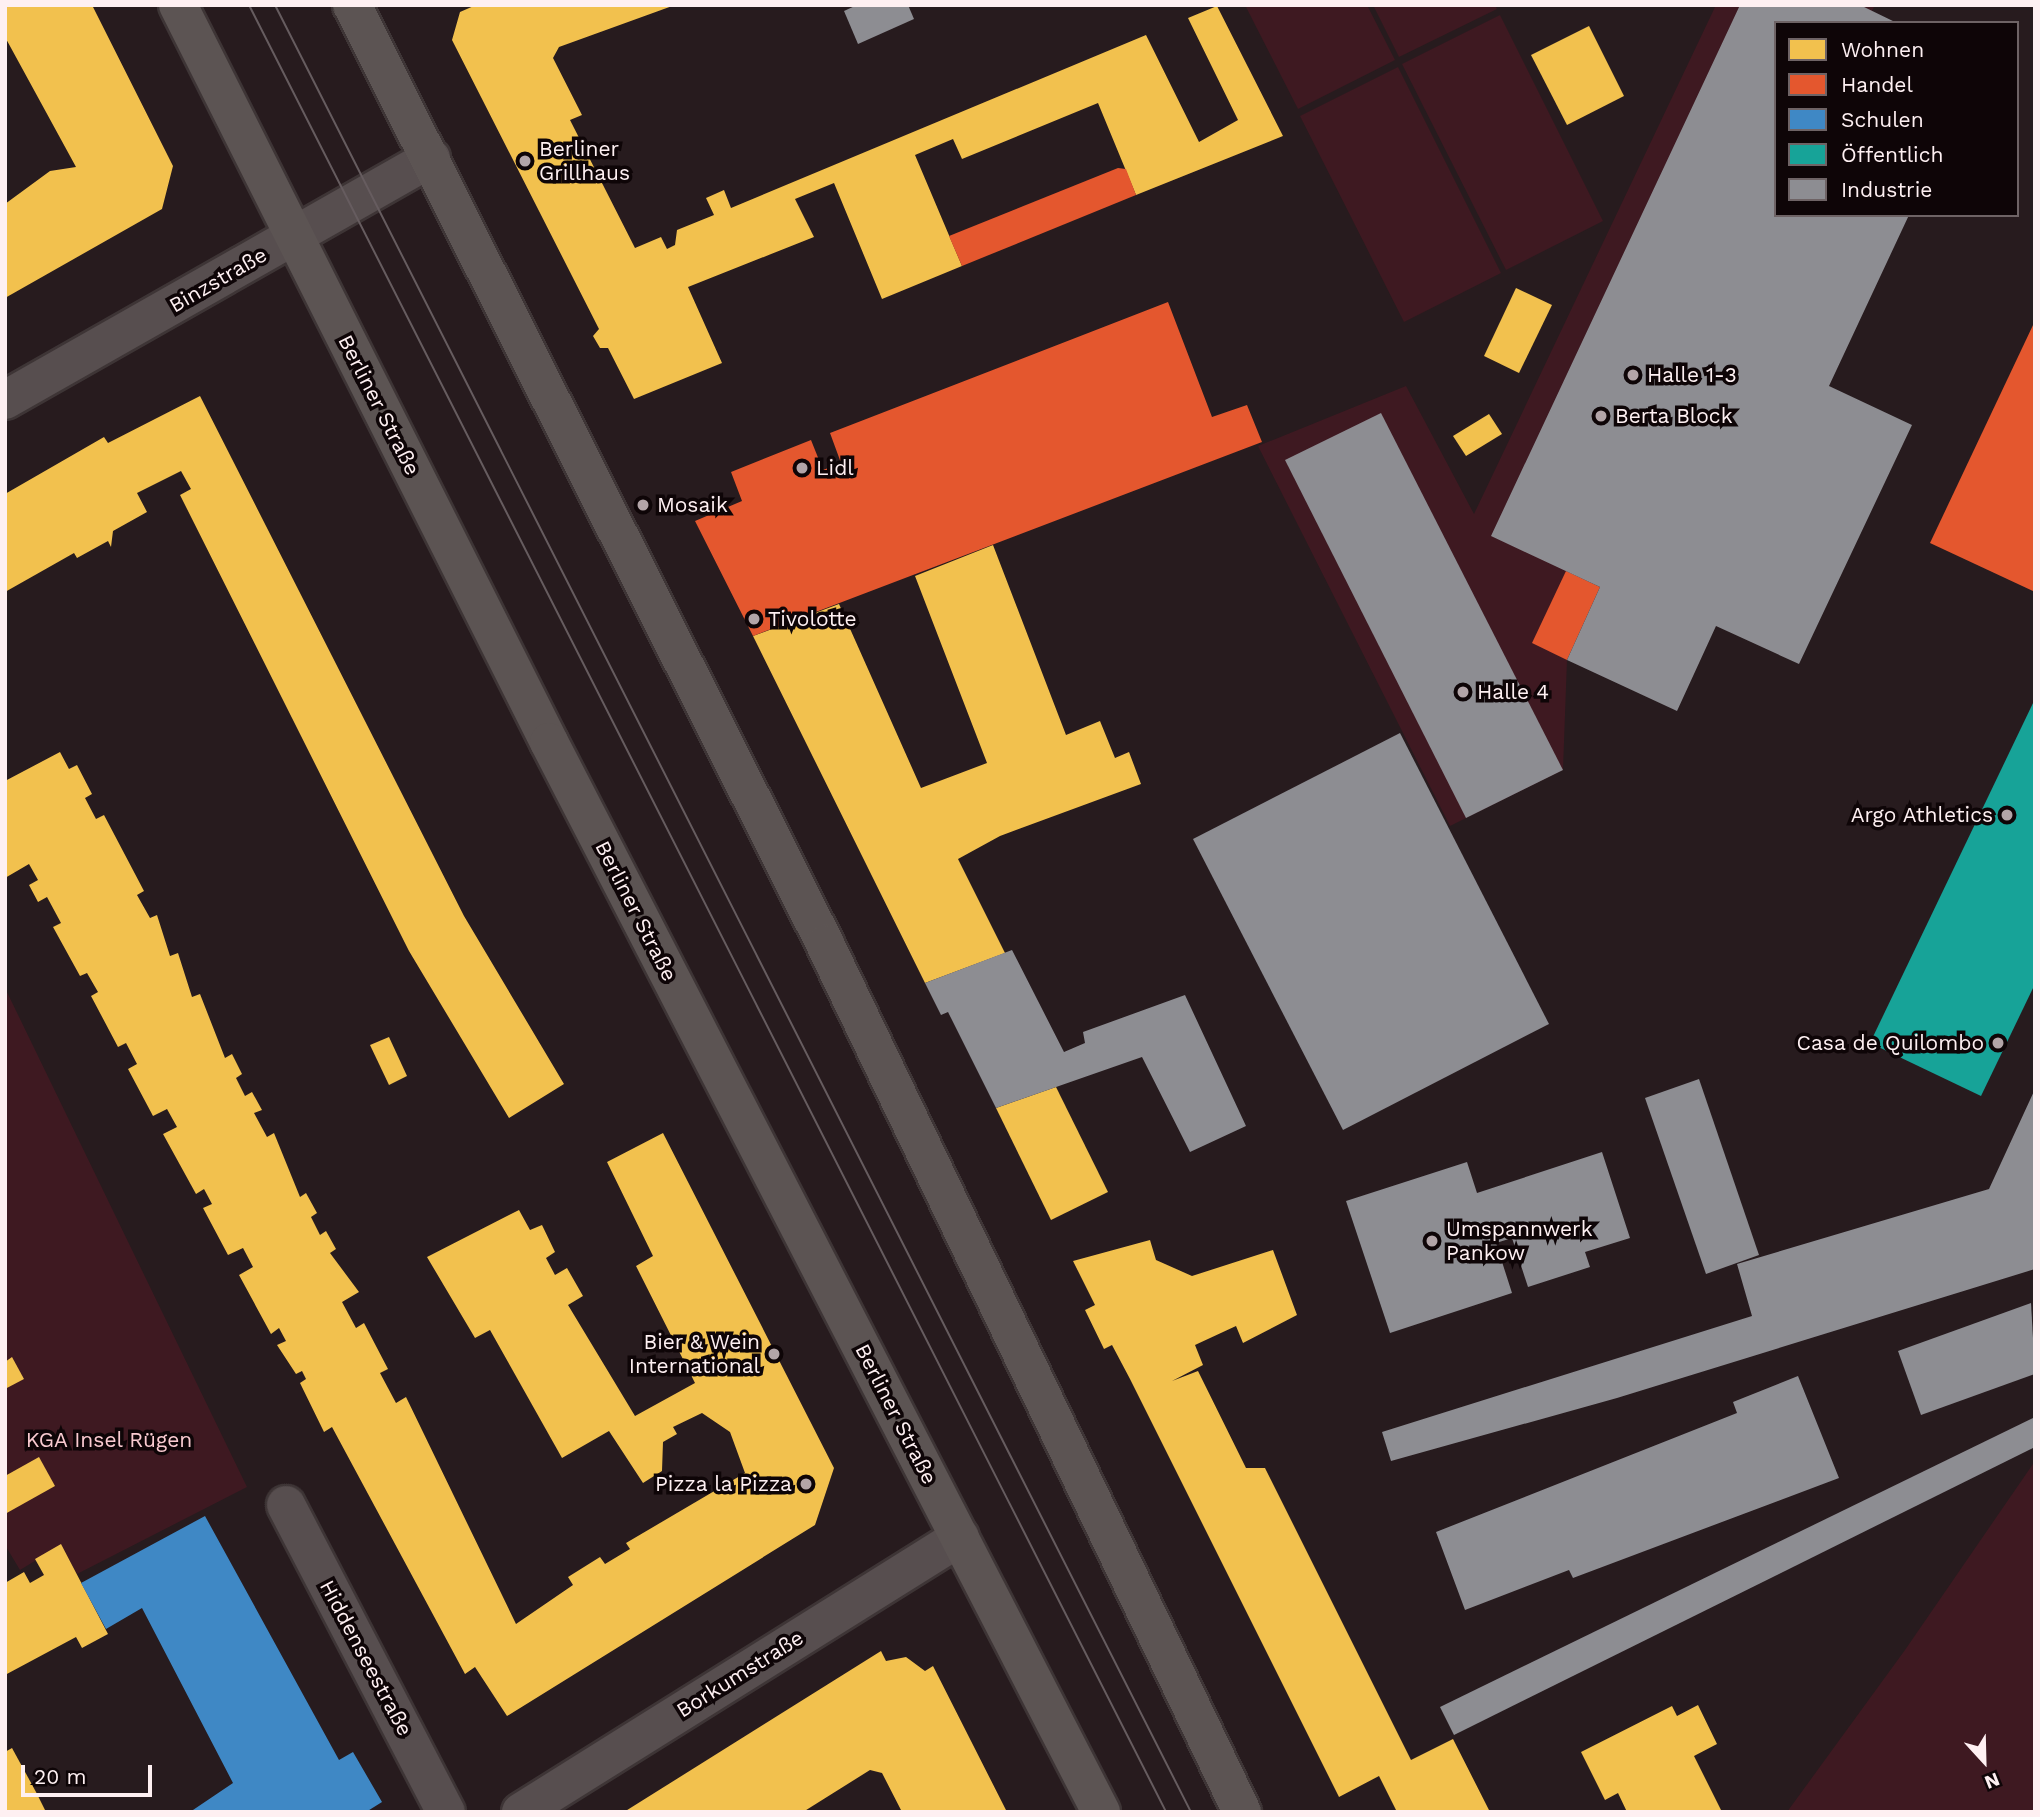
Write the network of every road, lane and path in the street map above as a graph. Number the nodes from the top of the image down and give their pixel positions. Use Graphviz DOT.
graph roads {
  1 [pos="178,5"];
  2 [pos="352,5"];
  3 [pos="431,158"];
  4 [pos="295,235"];
  5 [pos="5,400"];
  6 [pos="286,1505"];
  7 [pos="960,1536"];
  8 [pos="446,1812"];
  9 [pos="521,1812"];
  10 [pos="1101,1812"];
  11 [pos="1242,1812"];
  1 -- 4 [label="main road, Berliner Straße"];
  2 -- 3 [label="main road"];
  3 -- 4 [label="street, Binzstraße"];
  3 -- 11 [label="main road"];
  4 -- 5 [label="street, Binzstraße"];
  4 -- 7 [label="main road, Berliner Straße"];
  6 -- 8 [label="street, Hiddenseestraße"];
  7 -- 9 [label="street, Borkumstraße"];
  7 -- 10 [label="main road, Berliner Straße"];
}
